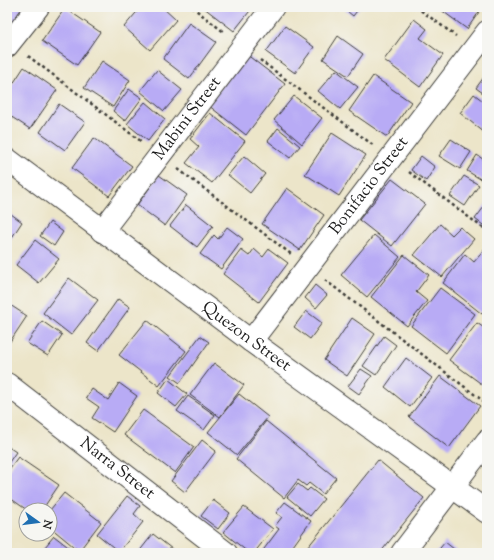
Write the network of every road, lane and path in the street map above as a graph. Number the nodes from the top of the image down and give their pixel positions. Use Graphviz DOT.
graph roads {
  1 [pos="38,7"];
  2 [pos="192,7"];
  3 [pos="273,7"];
  4 [pos="416,7"];
  5 [pos="487,32"];
  6 [pos="8,44"];
  7 [pos="243,47"];
  8 [pos="473,49"];
  9 [pos="160,156"];
  10 [pos="391,158"];
  11 [pos="7,159"];
  12 [pos="102,231"];
  13 [pos="487,231"];
  14 [pos="307,267"];
  15 [pos="251,341"];
  16 [pos="7,384"];
  17 [pos="487,404"];
  18 [pos="487,441"];
  19 [pos="453,486"];
  20 [pos="487,512"];
  21 [pos="226,553"];
  22 [pos="402,553"];
  1 -- 6 [label="street"];
  2 -- 7 [label="path"];
  3 -- 7 [label="street, Mabini Street"];
  4 -- 8 [label="path"];
  5 -- 8 [label="street, Bonifacio Street"];
  6 -- 9 [label="path"];
  7 -- 9 [label="street, Mabini Street"];
  7 -- 10 [label="path"];
  8 -- 10 [label="street, Bonifacio Street"];
  9 -- 12 [label="street, Mabini Street"];
  9 -- 14 [label="path"];
  10 -- 13 [label="path"];
  10 -- 14 [label="street, Bonifacio Street"];
  11 -- 12 [label="street, Quezon Street"];
  12 -- 15 [label="street, Quezon Street"];
  14 -- 15 [label="street, Bonifacio Street"];
  14 -- 17 [label="path"];
  15 -- 19 [label="street, Quezon Street"];
  16 -- 21 [label="street, Narra Street"];
  18 -- 19 [label="street"];
  19 -- 20 [label="street, Quezon Street"];
  19 -- 22 [label="street"];
}
